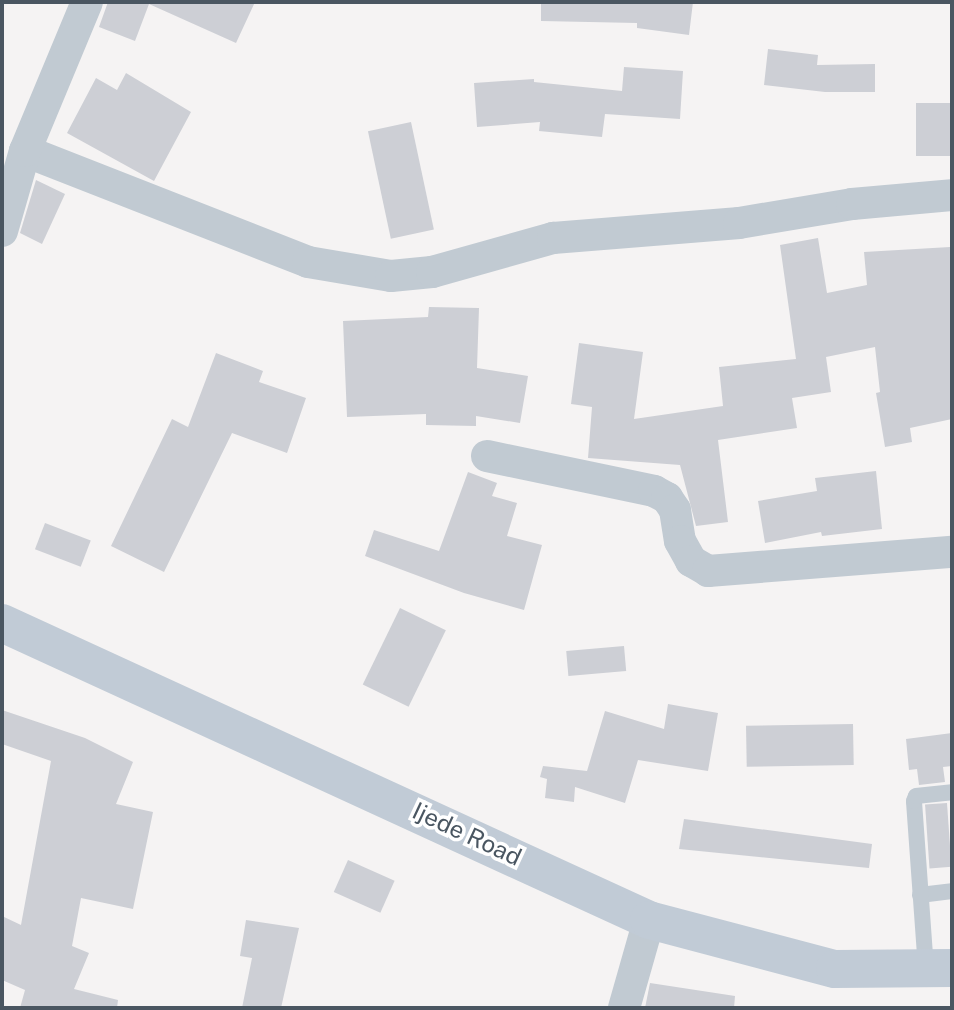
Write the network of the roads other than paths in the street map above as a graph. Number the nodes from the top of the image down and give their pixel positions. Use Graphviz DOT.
graph roads {
  1 [pos="87,2"];
  2 [pos="25,151"];
  3 [pos="952,195"];
  4 [pos="2,230"];
  5 [pos="486,456"];
  6 [pos="952,552"];
  7 [pos="2,623"];
  8 [pos="952,792"];
  9 [pos="952,891"];
  10 [pos="920,895"];
  11 [pos="649,920"];
  12 [pos="939,970"];
  13 [pos="624,1008"];
  1 -- 2 [label="street"];
  2 -- 3 [label="street"];
  2 -- 4 [label="street"];
  5 -- 6 [label="street"];
  7 -- 11 [label="main road, Ijede Road"];
  8 -- 10 [label="lane"];
  9 -- 10 [label="lane"];
  10 -- 12 [label="lane"];
  11 -- 12 [label="main road, Ijede Road"];
  11 -- 13 [label="street"];
}
